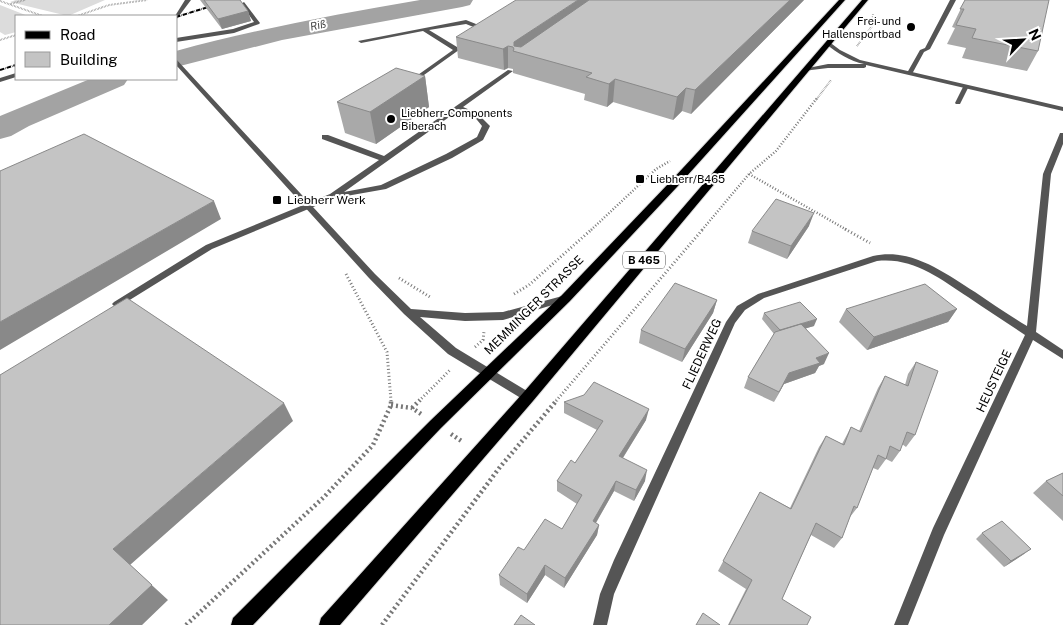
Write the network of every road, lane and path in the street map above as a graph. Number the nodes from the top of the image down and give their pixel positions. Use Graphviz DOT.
graph roads {
  1 [pos="25,0"];
  2 [pos="147,0"];
  3 [pos="188,0"];
  4 [pos="842,0"];
  5 [pos="865,0"];
  6 [pos="953,0"];
  7 [pos="0,1"];
  8 [pos="244,4"];
  9 [pos="9,5"];
  10 [pos="873,12"];
  11 [pos="40,15"];
  12 [pos="80,15"];
  13 [pos="178,15"];
  14 [pos="423,30"];
  15 [pos="15,35"];
  16 [pos="0,40"];
  17 [pos="178,40"];
  18 [pos="361,41"];
  19 [pos="828,43"];
  20 [pos="456,49"];
  21 [pos="848,57"];
  22 [pos="178,64"];
  23 [pos="842,66"];
  24 [pos="881,66"];
  25 [pos="805,70"];
  26 [pos="510,72"];
  27 [pos="910,73"];
  28 [pos="15,75"];
  29 [pos="0,80"];
  30 [pos="405,86"];
  31 [pos="966,86"];
  32 [pos="958,103"];
  33 [pos="458,108"];
  34 [pos="1063,110"];
  35 [pos="1063,135"];
  36 [pos="325,137"];
  37 [pos="384,159"];
  38 [pos="672,160"];
  39 [pos="748,174"];
  40 [pos="333,196"];
  41 [pos="309,206"];
  42 [pos="890,256"];
  43 [pos="341,269"];
  44 [pos="507,296"];
  45 [pos="566,298"];
  46 [pos="109,309"];
  47 [pos="408,312"];
  48 [pos="1031,334"];
  49 [pos="1063,355"];
  50 [pos="488,373"];
  51 [pos="528,397"];
  52 [pos="186,625"];
  53 [pos="240,625"];
  54 [pos="328,625"];
  55 [pos="382,625"];
  56 [pos="600,625"];
  57 [pos="901,625"];
  1 -- 9 [label="path"];
  2 -- 12 [label="path"];
  3 -- 13 [label="street"];
  4 -- 45 [label="main road, MEMMINGER STRASSE / B 465"];
  5 -- 19 [label="main road, B 465"];
  6 -- 27 [label="street"];
  7 -- 9 [label="path"];
  8 -- 17 [label="street"];
  9 -- 11 [label="path"];
  10 -- 21 [label="path"];
  14 -- 18 [label="street"];
  14 -- 20 [label="street"];
  14 -- 20 [label="street"];
  15 -- 16 [label="path"];
  19 -- 21 [label="street"];
  19 -- 25 [label="main road, B 465"];
  20 -- 30 [label="street"];
  21 -- 24 [label="street"];
  22 -- 41 [label="street"];
  23 -- 24 [label="street"];
  23 -- 25 [label="street"];
  23 -- 39 [label="path"];
  24 -- 27 [label="street"];
  25 -- 51 [label="main road, B 465"];
  26 -- 33 [label="street"];
  27 -- 31 [label="street"];
  28 -- 29 [label="street"];
  31 -- 32 [label="street"];
  31 -- 34 [label="street"];
  33 -- 37 [label="street"];
  33 -- 40 [label="street"];
  35 -- 48 [label="street, HEUSTEIGE"];
  36 -- 37 [label="street"];
  37 -- 40 [label="street"];
  38 -- 44 [label="path"];
  39 -- 42 [label="path"];
  39 -- 55 [label="path"];
  40 -- 41 [label="street"];
  41 -- 46 [label="street"];
  41 -- 47 [label="street"];
  42 -- 48 [label="street, FLIEDERWEG"];
  42 -- 56 [label="street, FLIEDERWEG"];
  43 -- 52 [label="path"];
  45 -- 47 [label="street"];
  45 -- 50 [label="main road, MEMMINGER STRASSE / B 465"];
  47 -- 50 [label="street"];
  48 -- 49 [label="street, FLIEDERWEG"];
  48 -- 57 [label="street, HEUSTEIGE"];
  50 -- 51 [label="street"];
  50 -- 53 [label="main road, MEMMINGER STRASSE / B 465"];
  51 -- 54 [label="main road, B 465"];
}
